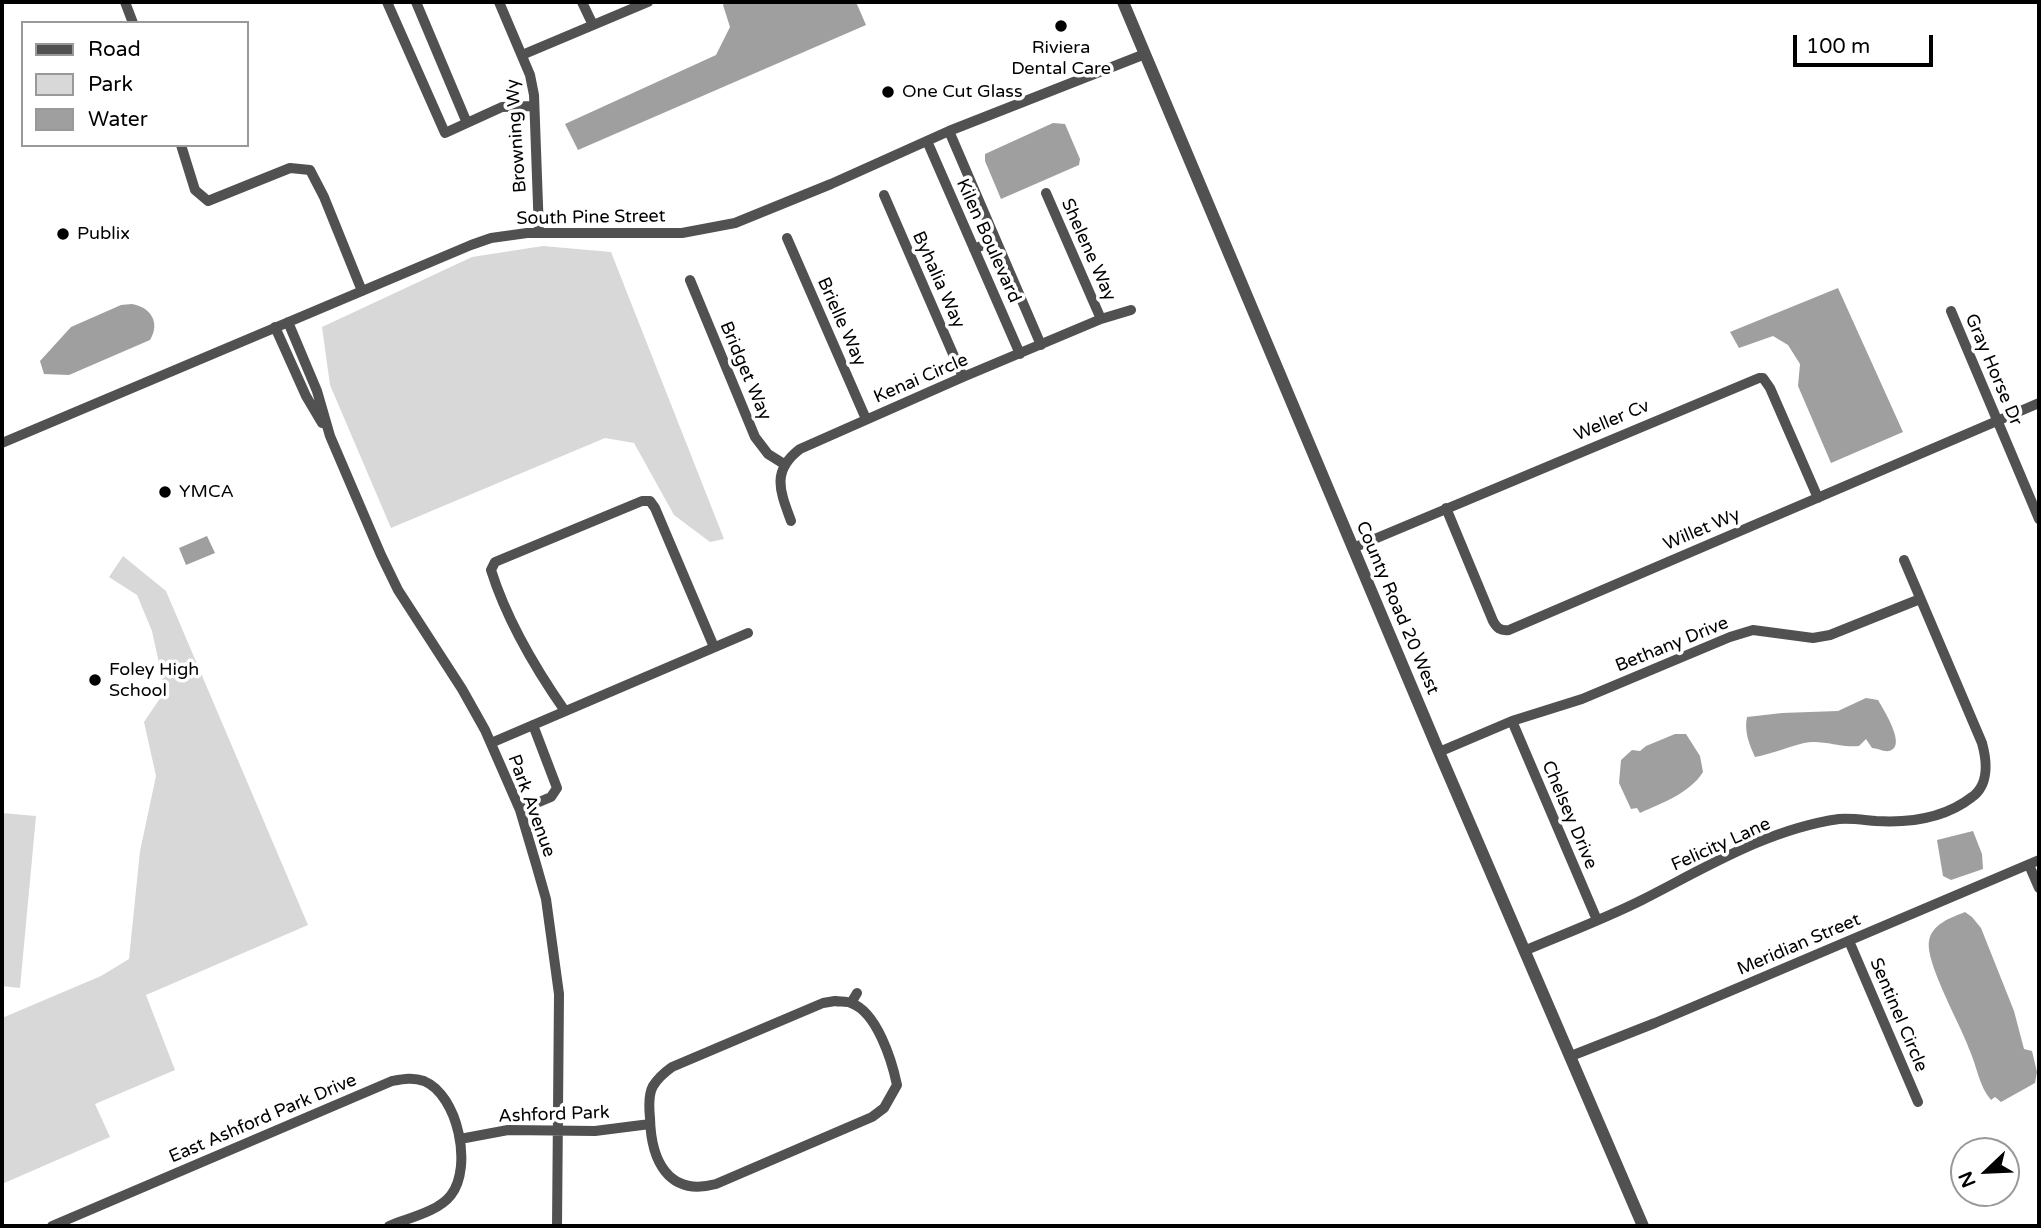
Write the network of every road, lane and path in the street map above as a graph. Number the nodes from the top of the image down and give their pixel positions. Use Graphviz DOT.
graph roads {
  1 [pos="125,2"];
  2 [pos="387,2"];
  3 [pos="416,2"];
  4 [pos="499,2"];
  5 [pos="582,2"];
  6 [pos="648,2"];
  7 [pos="1123,2"];
  8 [pos="132,21"];
  9 [pos="593,25"];
  10 [pos="1145,54"];
  11 [pos="522,55"];
  12 [pos="534,106"];
  13 [pos="467,123"];
  14 [pos="949,131"];
  15 [pos="927,141"];
  16 [pos="182,147"];
  17 [pos="1046,193"];
  18 [pos="884,195"];
  19 [pos="539,232"];
  20 [pos="787,238"];
  21 [pos="995,240"];
  22 [pos="974,249"];
  23 [pos="690,280"];
  24 [pos="362,291"];
  25 [pos="1131,310"];
  26 [pos="1951,311"];
  27 [pos="1101,319"];
  28 [pos="288,322"];
  29 [pos="275,327"];
  30 [pos="1041,345"];
  31 [pos="1020,354"];
  32 [pos="963,377"];
  33 [pos="2039,403"];
  34 [pos="866,419"];
  35 [pos="1998,421"];
  36 [pos="330,436"];
  37 [pos="2,443"];
  38 [pos="784,464"];
  39 [pos="1818,498"];
  40 [pos="1446,508"];
  41 [pos="2039,519"];
  42 [pos="791,521"];
  43 [pos="1353,548"];
  44 [pos="1903,560"];
  45 [pos="1920,598"];
  46 [pos="748,633"];
  47 [pos="715,647"];
  48 [pos="565,711"];
  49 [pos="1512,721"];
  50 [pos="533,725"];
  51 [pos="491,743"];
  52 [pos="1438,752"];
  53 [pos="520,810"];
  54 [pos="2034,863"];
  55 [pos="2039,888"];
  56 [pos="1597,920"];
  57 [pos="1849,941"];
  58 [pos="1524,951"];
  59 [pos="1571,1056"];
  60 [pos="1919,1102"];
  61 [pos="650,1124"];
  62 [pos="558,1130"];
  63 [pos="460,1139"];
  64 [pos="52,1226"];
  65 [pos="389,1226"];
  66 [pos="557,1226"];
  67 [pos="1643,1226"];
  1 -- 8 [label="street"];
  2 -- 13 [label="street"];
  3 -- 13 [label="street"];
  4 -- 11 [label="street, Browning Wy"];
  5 -- 9 [label="street"];
  6 -- 9 [label="street"];
  7 -- 10 [label="street, County Road 20 West"];
  9 -- 11 [label="street"];
  10 -- 14 [label="street, South Pine Street"];
  10 -- 43 [label="street, County Road 20 West"];
  11 -- 12 [label="street, Browning Wy"];
  12 -- 13 [label="street"];
  12 -- 19 [label="street, Browning Wy"];
  14 -- 15 [label="street, South Pine Street"];
  14 -- 21 [label="street, Kilen Boulevard"];
  15 -- 19 [label="street, South Pine Street"];
  15 -- 22 [label="street, Kilen Boulevard"];
  16 -- 24 [label="street"];
  17 -- 27 [label="street, Shelene Way"];
  18 -- 32 [label="street, Byhalia Way"];
  19 -- 24 [label="street, South Pine Street"];
  20 -- 34 [label="street, Brielle Way"];
  21 -- 22 [label="street"];
  21 -- 30 [label="street, Kilen Boulevard"];
  22 -- 31 [label="street, Kilen Boulevard"];
  23 -- 38 [label="street, Bridget Way"];
  24 -- 28 [label="street, South Pine Street"];
  25 -- 27 [label="street, Kenai Circle"];
  26 -- 35 [label="street, Gray Horse Dr"];
  27 -- 30 [label="street, Kenai Circle"];
  28 -- 29 [label="street, South Pine Street"];
  28 -- 36 [label="street, Park Avenue"];
  29 -- 36 [label="street, Park Avenue"];
  29 -- 37 [label="street, South Pine Street"];
  30 -- 31 [label="street, Kenai Circle"];
  31 -- 32 [label="street, Kenai Circle"];
  32 -- 34 [label="street, Kenai Circle"];
  33 -- 35 [label="street, Willet Wy"];
  34 -- 38 [label="street, Kenai Circle"];
  35 -- 39 [label="street, Willet Wy"];
  35 -- 41 [label="street, Gray Horse Dr"];
  36 -- 51 [label="street, Park Avenue"];
  38 -- 42 [label="street"];
  39 -- 40 [label="street, Weller Cv"];
  39 -- 40 [label="street, Willet Wy"];
  40 -- 43 [label="street, Weller Cv"];
  43 -- 52 [label="street, County Road 20 West"];
  44 -- 45 [label="street, Felicity Lane"];
  45 -- 49 [label="street, Bethany Drive"];
  45 -- 56 [label="street, Felicity Lane"];
  46 -- 47 [label="street"];
  47 -- 48 [label="street"];
  47 -- 48 [label="street"];
  48 -- 50 [label="street"];
  49 -- 52 [label="street, Bethany Drive"];
  49 -- 56 [label="street, Chelsey Drive"];
  50 -- 51 [label="street"];
  50 -- 53 [label="street"];
  51 -- 53 [label="street, Park Avenue"];
  52 -- 58 [label="street, County Road 20 West"];
  53 -- 62 [label="street, Park Avenue"];
  54 -- 55 [label="street"];
  54 -- 57 [label="street, Meridian Street"];
  56 -- 58 [label="street, Felicity Lane"];
  57 -- 59 [label="street, Meridian Street"];
  57 -- 60 [label="street, Sentinel Circle"];
  58 -- 59 [label="street, County Road 20 West"];
  59 -- 67 [label="street, County Road 20 West"];
  61 -- 61 [label="street"];
  61 -- 62 [label="street, Ashford Park"];
  62 -- 63 [label="street, Ashford Park"];
  62 -- 66 [label="street, Park Avenue"];
  63 -- 64 [label="street, East Ashford Park Drive"];
  63 -- 65 [label="street, East Ashford Park Drive"];
}
